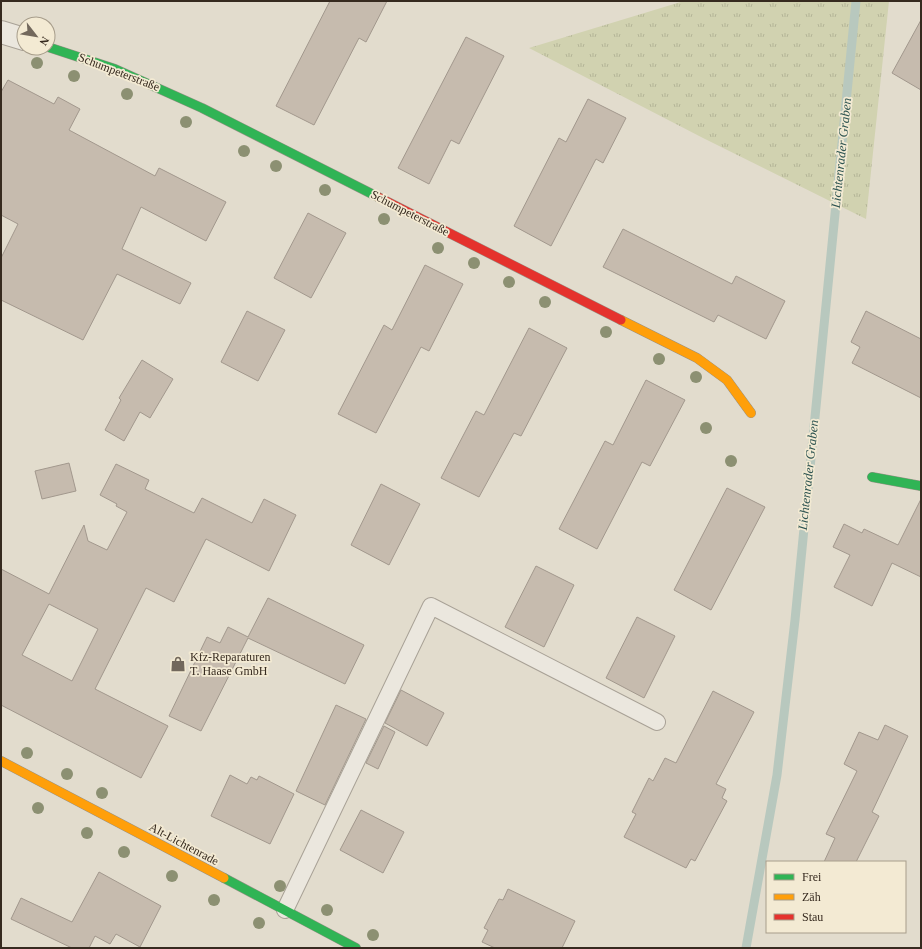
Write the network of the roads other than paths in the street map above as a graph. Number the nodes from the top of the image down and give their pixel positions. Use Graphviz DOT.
graph roads {
  1 [pos="1,32"];
  2 [pos="16,37"];
  3 [pos="56,50"];
  4 [pos="751,413"];
  5 [pos="872,477"];
  6 [pos="921,486"];
  7 [pos="657,722"];
  8 [pos="1,761"];
  9 [pos="285,910"];
  10 [pos="356,948"];
  1 -- 2 [label="street"];
  3 -- 4 [label="street, Schumpeterstraße"];
  5 -- 6 [label="street"];
  7 -- 9 [label="lane"];
  8 -- 9 [label="street, Alt-Lichtenrade"];
  9 -- 10 [label="street, Alt-Lichtenrade"];
}
